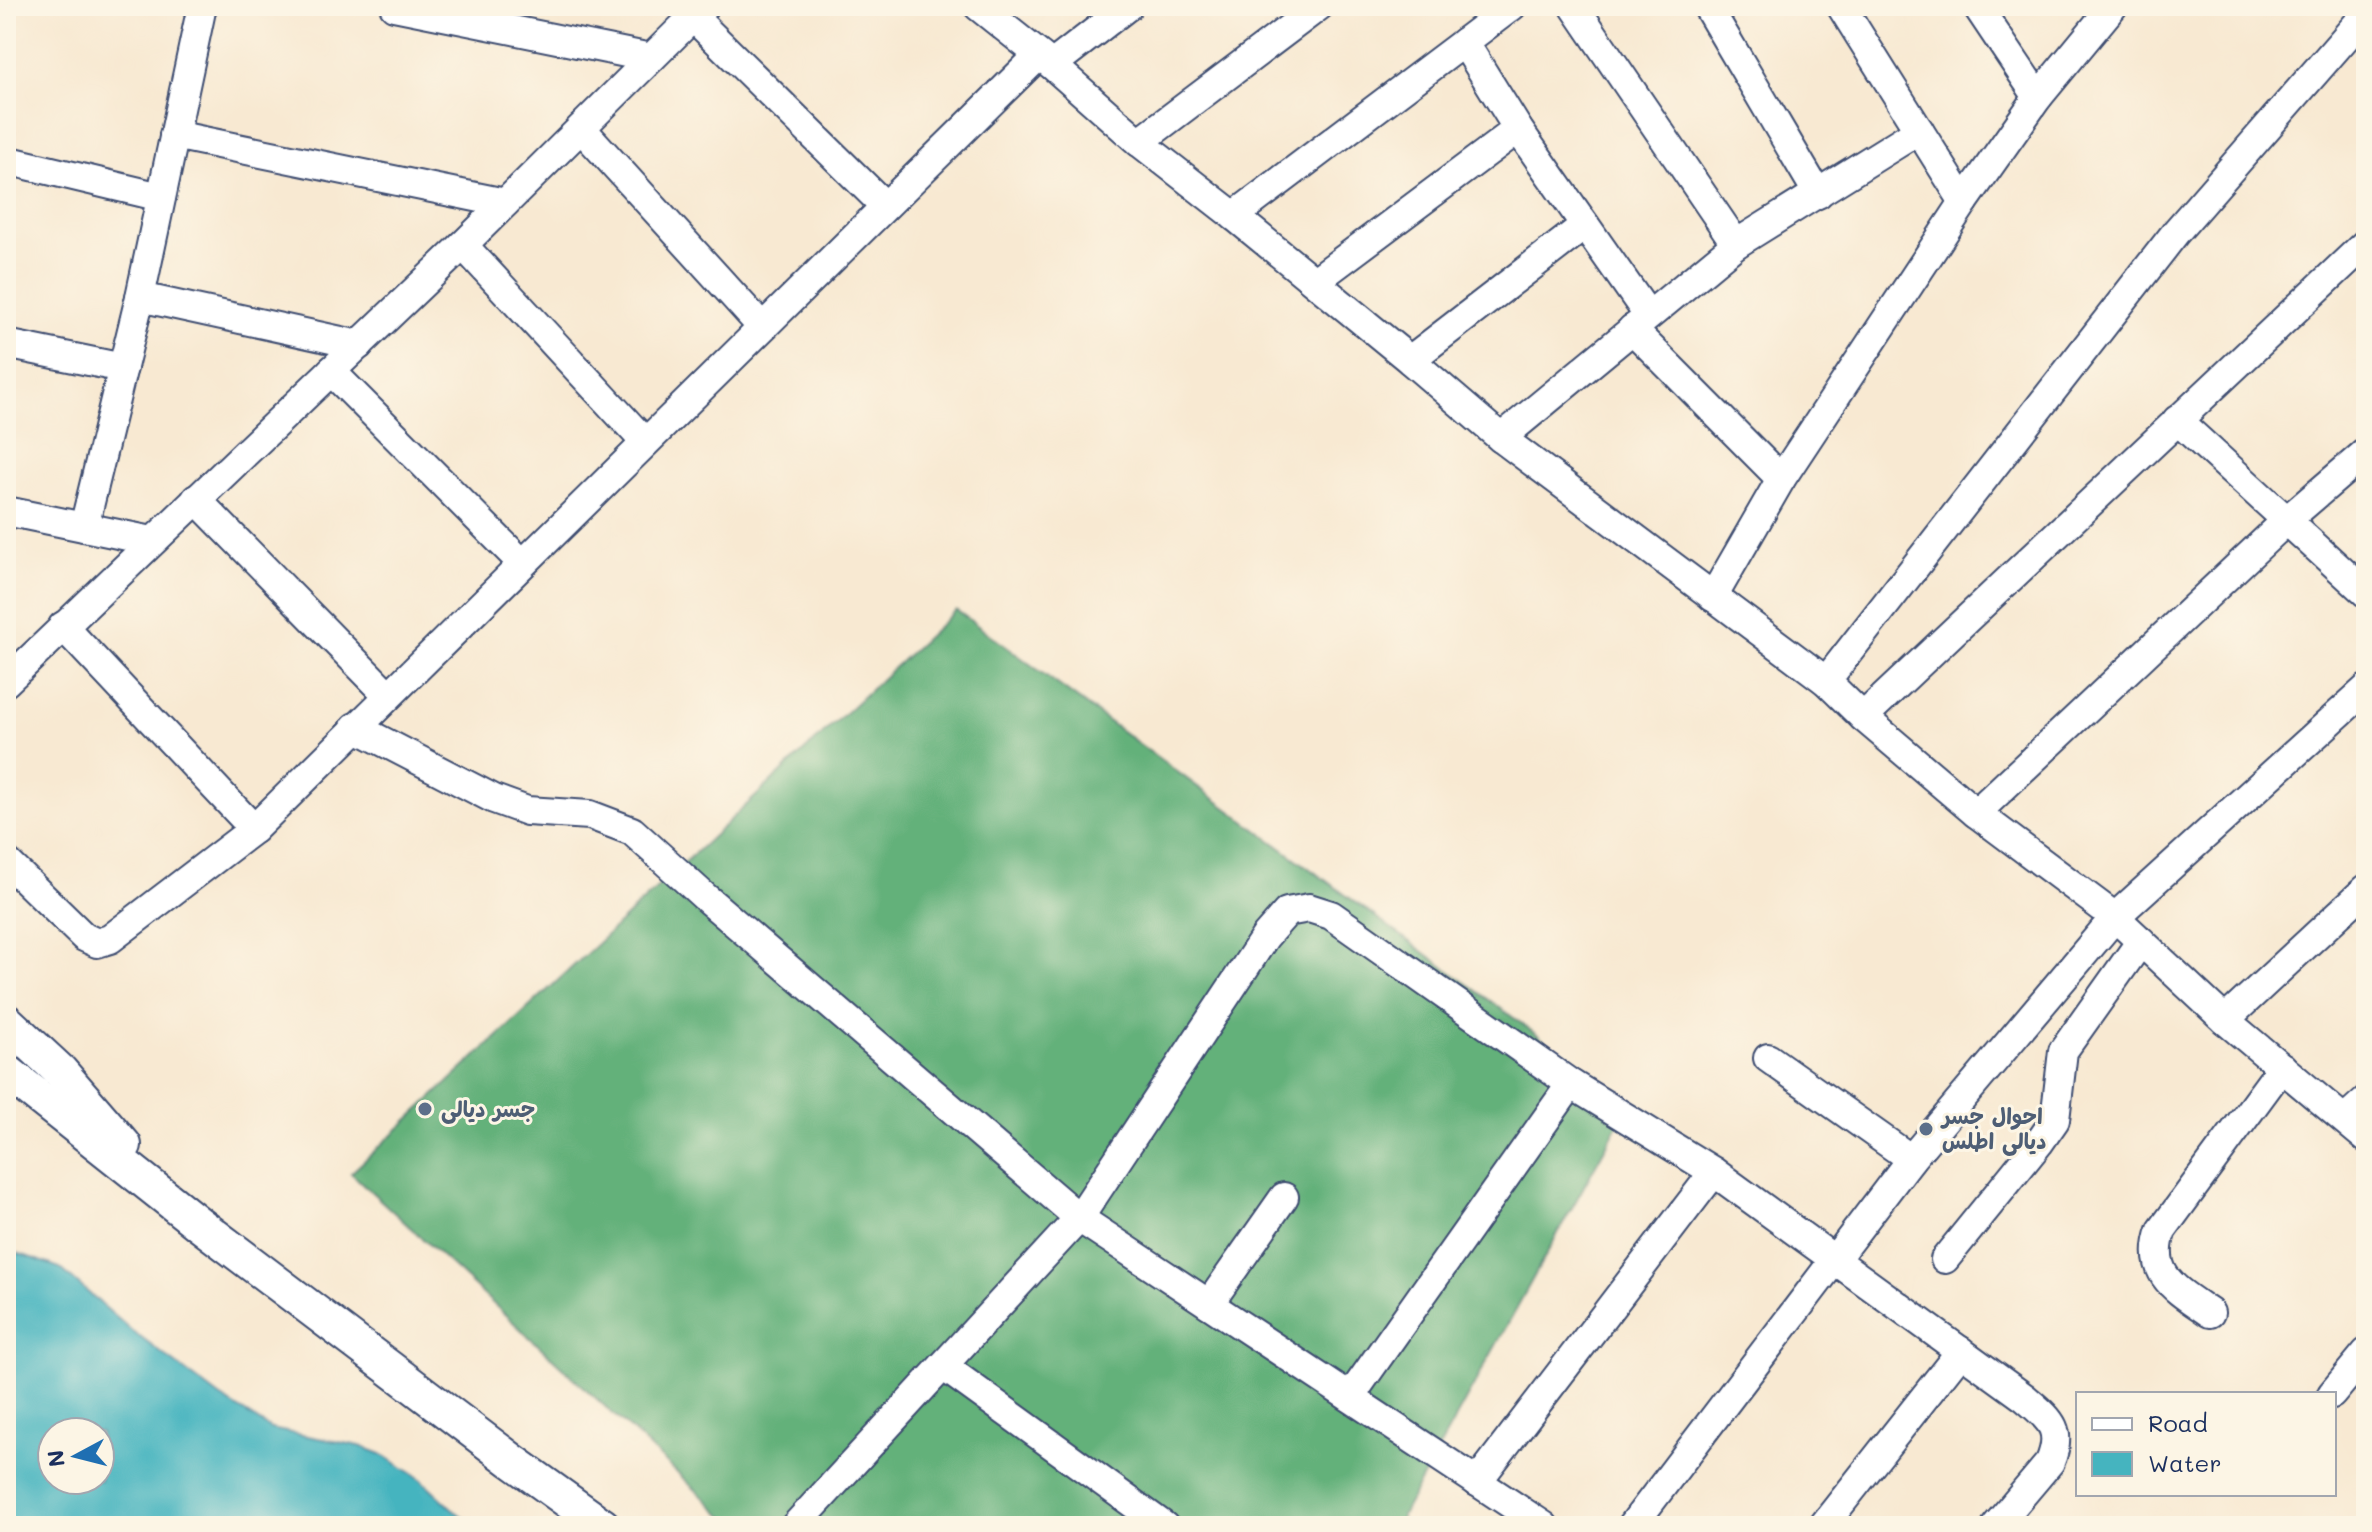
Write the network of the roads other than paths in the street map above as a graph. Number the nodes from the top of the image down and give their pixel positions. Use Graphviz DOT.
graph roads {
  1 [pos="202,6"];
  2 [pos="394,6"];
  3 [pos="978,6"];
  4 [pos="1128,6"];
  5 [pos="1319,6"];
  6 [pos="1574,6"];
  7 [pos="1707,6"];
  8 [pos="1841,6"];
  9 [pos="1977,6"];
  10 [pos="2113,6"];
  11 [pos="1498,10"];
  12 [pos="698,12"];
  13 [pos="2366,14"];
  14 [pos="1464,42"];
  15 [pos="651,58"];
  16 [pos="1046,60"];
  17 [pos="2038,97"];
  18 [pos="581,128"];
  19 [pos="1518,129"];
  20 [pos="1919,130"];
  21 [pos="174,135"];
  22 [pos="1139,142"];
  23 [pos="6,160"];
  24 [pos="1818,194"];
  25 [pos="161,197"];
  26 [pos="1964,202"];
  27 [pos="505,203"];
  28 [pos="885,206"];
  29 [pos="1234,216"];
  30 [pos="1585,225"];
  31 [pos="2366,243"];
  32 [pos="1736,244"];
  33 [pos="463,245"];
  34 [pos="1315,281"];
  35 [pos="140,297"];
  36 [pos="1640,322"];
  37 [pos="762,327"];
  38 [pos="6,344"];
  39 [pos="359,345"];
  40 [pos="1410,360"];
  41 [pos="123,368"];
  42 [pos="331,371"];
  43 [pos="2177,420"];
  44 [pos="1501,438"];
  45 [pos="645,442"];
  46 [pos="2366,452"];
  47 [pos="1781,479"];
  48 [pos="196,499"];
  49 [pos="6,511"];
  50 [pos="2287,520"];
  51 [pos="84,527"];
  52 [pos="152,541"];
  53 [pos="522,563"];
  54 [pos="2366,593"];
  55 [pos="1713,597"];
  56 [pos="63,626"];
  57 [pos="1826,681"];
  58 [pos="6,682"];
  59 [pos="2366,689"];
  60 [pos="388,695"];
  61 [pos="1863,717"];
  62 [pos="355,727"];
  63 [pos="1976,813"];
  64 [pos="254,829"];
  65 [pos="6,861"];
  66 [pos="2366,889"];
  67 [pos="2115,917"];
  68 [pos="2141,941"];
  69 [pos="2225,1020"];
  70 [pos="6,1021"];
  71 [pos="1768,1058"];
  72 [pos="2282,1067"];
  73 [pos="6,1071"];
  74 [pos="1571,1084"];
  75 [pos="2359,1119"];
  76 [pos="1911,1159"];
  77 [pos="1714,1172"];
  78 [pos="152,1185"];
  79 [pos="1284,1197"];
  80 [pos="1079,1218"];
  81 [pos="1945,1259"];
  82 [pos="1835,1260"];
  83 [pos="1209,1304"];
  84 [pos="2210,1313"];
  85 [pos="1961,1351"];
  86 [pos="2366,1353"];
  87 [pos="943,1366"];
  88 [pos="2334,1392"];
  89 [pos="1350,1397"];
  90 [pos="1477,1482"];
  91 [pos="603,1526"];
  92 [pos="795,1526"];
  93 [pos="1164,1526"];
  94 [pos="1544,1526"];
  95 [pos="1632,1526"];
  96 [pos="1823,1526"];
  97 [pos="1996,1526"];
  1 -- 21 [label="street"];
  2 -- 15 [label="street"];
  3 -- 16 [label="street"];
  4 -- 16 [label="street"];
  5 -- 22 [label="street"];
  6 -- 32 [label="street"];
  7 -- 24 [label="street"];
  8 -- 20 [label="street"];
  9 -- 17 [label="street"];
  10 -- 17 [label="street"];
  11 -- 14 [label="street"];
  12 -- 15 [label="street"];
  12 -- 28 [label="street"];
  13 -- 57 [label="street"];
  14 -- 19 [label="street"];
  14 -- 29 [label="street"];
  15 -- 18 [label="street"];
  16 -- 22 [label="street"];
  16 -- 28 [label="street"];
  17 -- 26 [label="street"];
  18 -- 27 [label="street"];
  18 -- 37 [label="street"];
  19 -- 30 [label="street"];
  19 -- 34 [label="street"];
  20 -- 24 [label="street"];
  20 -- 26 [label="street"];
  21 -- 25 [label="street"];
  21 -- 27 [label="street"];
  22 -- 29 [label="street"];
  23 -- 25 [label="street"];
  24 -- 32 [label="street"];
  25 -- 35 [label="street"];
  26 -- 47 [label="street"];
  27 -- 33 [label="street"];
  28 -- 37 [label="street"];
  29 -- 34 [label="street"];
  30 -- 36 [label="street"];
  30 -- 40 [label="street"];
  31 -- 43 [label="street"];
  32 -- 36 [label="street"];
  33 -- 39 [label="street"];
  33 -- 45 [label="street"];
  34 -- 40 [label="street"];
  35 -- 39 [label="street"];
  35 -- 41 [label="street"];
  36 -- 44 [label="street"];
  36 -- 47 [label="street"];
  37 -- 45 [label="street"];
  38 -- 41 [label="street"];
  39 -- 42 [label="street"];
  40 -- 44 [label="street"];
  41 -- 51 [label="street"];
  42 -- 48 [label="street"];
  42 -- 53 [label="street"];
  43 -- 50 [label="street"];
  43 -- 61 [label="street"];
  44 -- 55 [label="street"];
  45 -- 53 [label="street"];
  46 -- 50 [label="street"];
  47 -- 55 [label="street"];
  48 -- 52 [label="street"];
  48 -- 60 [label="street"];
  49 -- 51 [label="street"];
  50 -- 54 [label="street"];
  50 -- 63 [label="street"];
  51 -- 52 [label="street"];
  52 -- 56 [label="street"];
  53 -- 60 [label="street"];
  55 -- 57 [label="street"];
  56 -- 58 [label="street"];
  56 -- 64 [label="street"];
  57 -- 61 [label="street"];
  59 -- 67 [label="street"];
  60 -- 62 [label="street"];
  61 -- 63 [label="street"];
  62 -- 64 [label="street"];
  62 -- 80 [label="street"];
  63 -- 67 [label="street"];
  64 -- 65 [label="street"];
  66 -- 69 [label="street"];
  67 -- 68 [label="street"];
  67 -- 76 [label="street"];
  68 -- 69 [label="street"];
  68 -- 81 [label="street"];
  69 -- 72 [label="street"];
  70 -- 78 [label="main road"];
  71 -- 76 [label="street"];
  72 -- 75 [label="street"];
  72 -- 84 [label="street"];
  73 -- 78 [label="main road"];
  74 -- 77 [label="street"];
  74 -- 80 [label="street"];
  74 -- 89 [label="street"];
  76 -- 82 [label="street"];
  77 -- 82 [label="street"];
  77 -- 90 [label="street"];
  78 -- 91 [label="main road"];
  79 -- 83 [label="street"];
  80 -- 83 [label="street"];
  80 -- 87 [label="street"];
  82 -- 85 [label="street"];
  82 -- 95 [label="street"];
  83 -- 89 [label="street"];
  85 -- 96 [label="street"];
  85 -- 97 [label="street"];
  86 -- 88 [label="street"];
  87 -- 92 [label="street"];
  87 -- 93 [label="street"];
  89 -- 90 [label="street"];
  90 -- 94 [label="street"];
}
